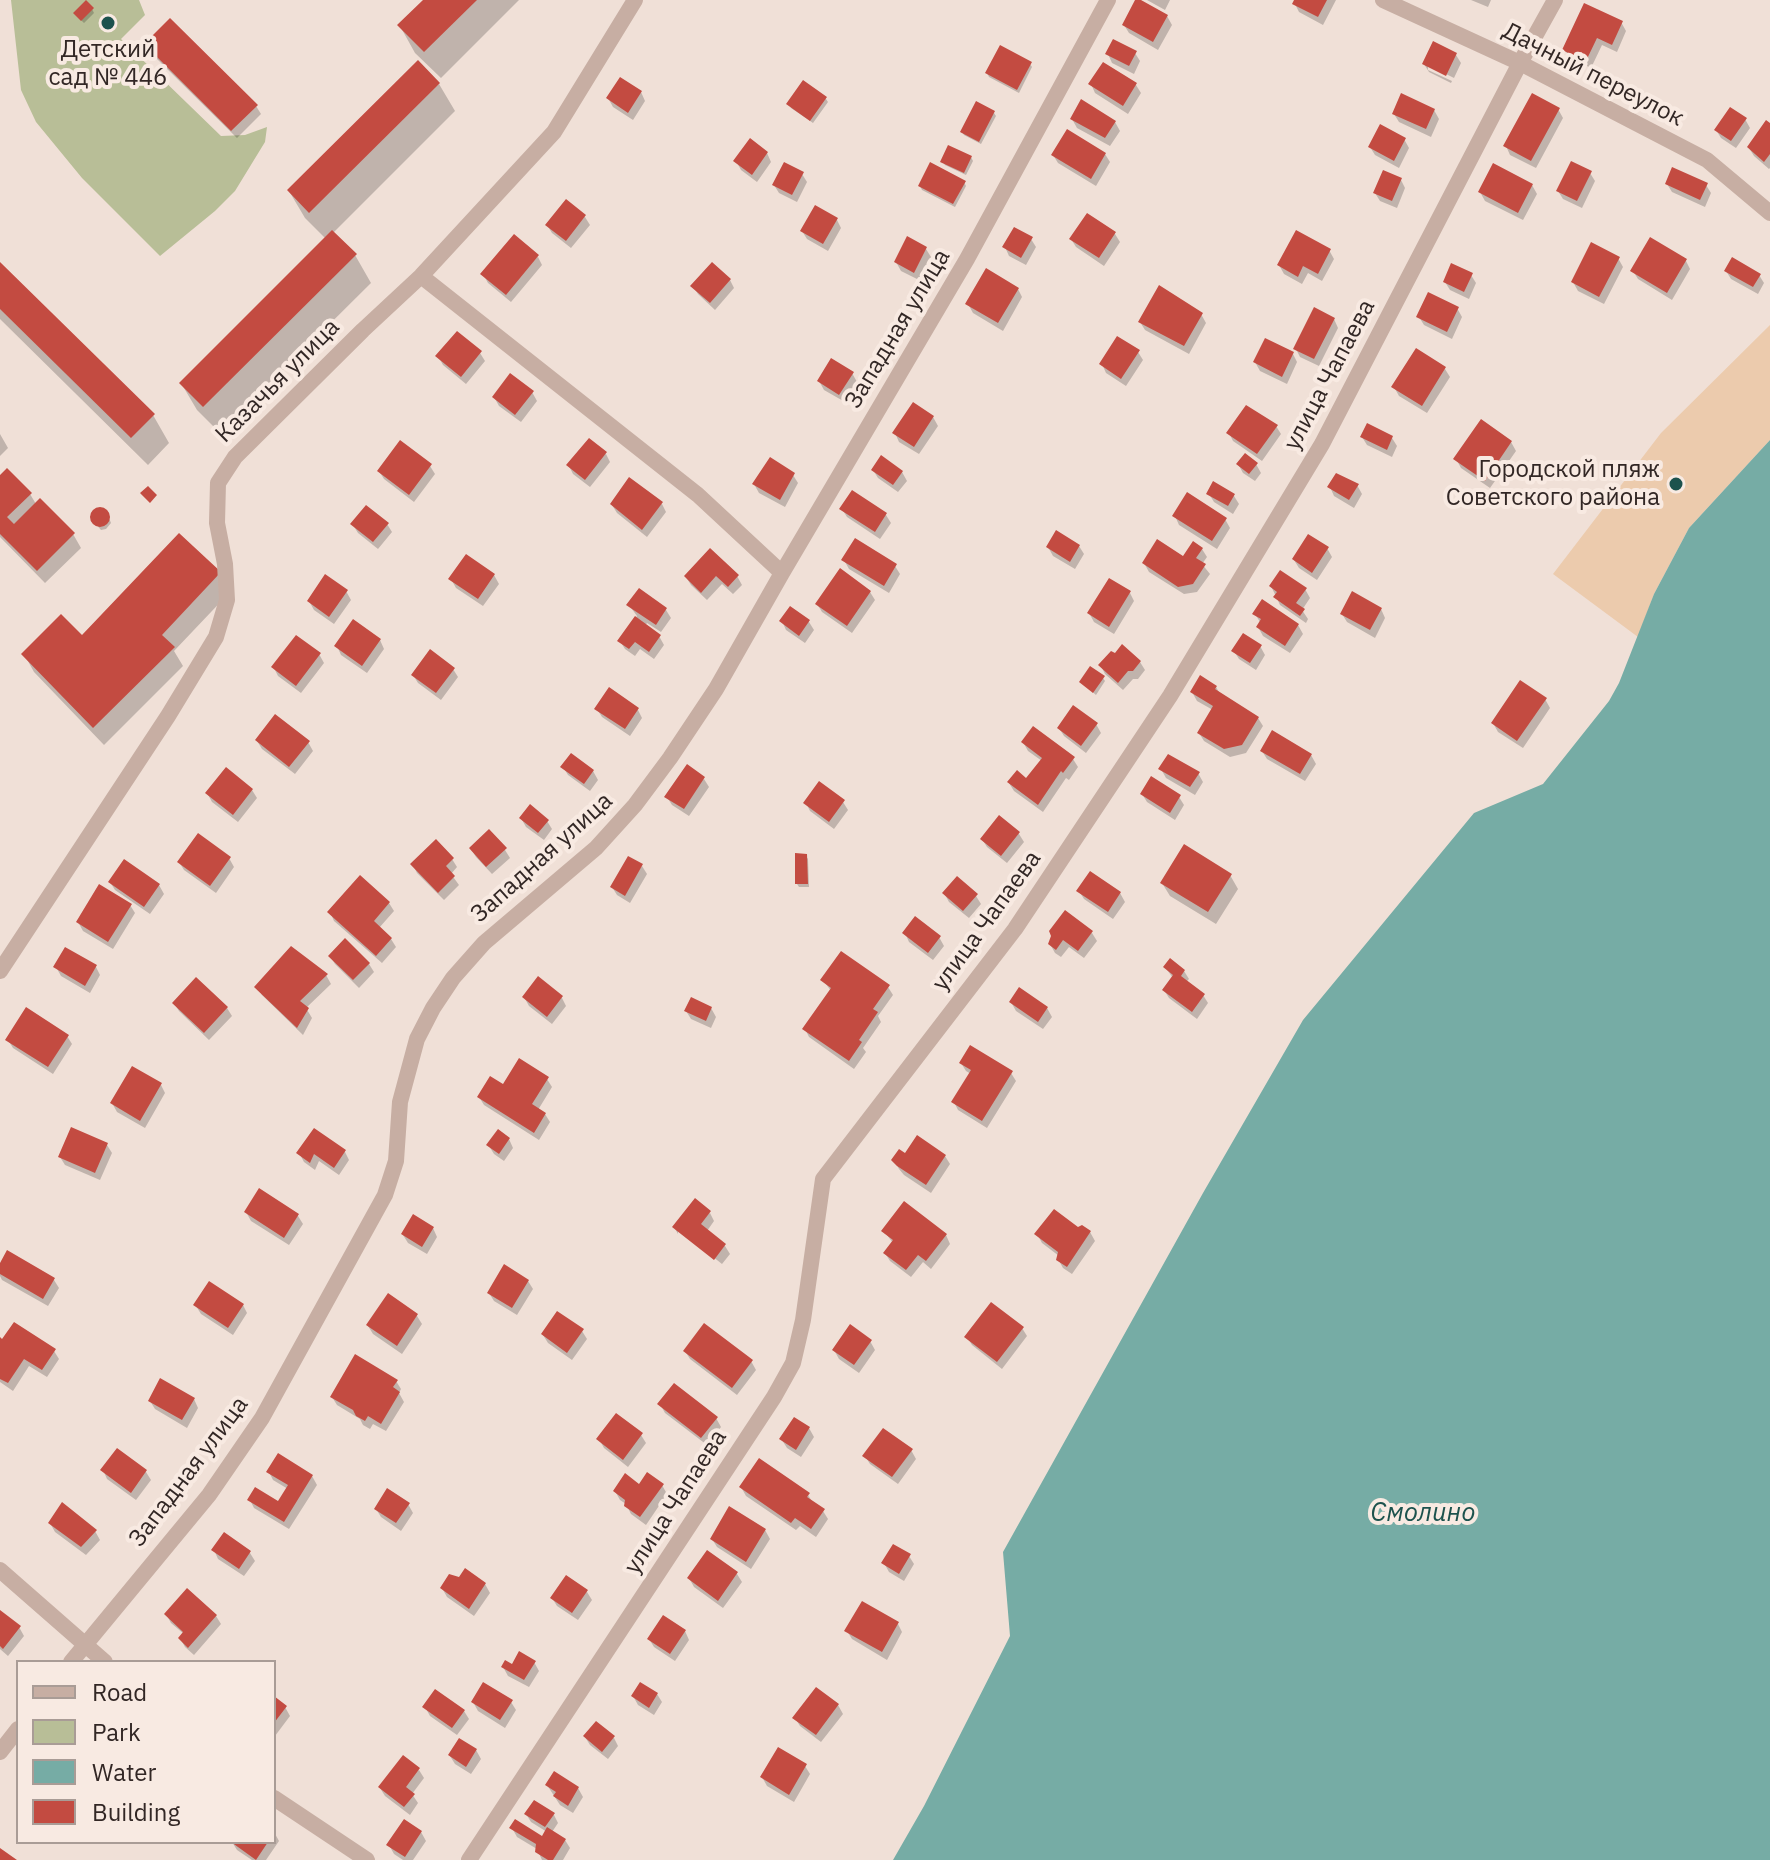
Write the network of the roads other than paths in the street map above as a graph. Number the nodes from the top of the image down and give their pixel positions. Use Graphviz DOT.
graph roads {
  1 [pos="635,0"];
  2 [pos="1108,0"];
  3 [pos="1383,0"];
  4 [pos="1555,0"];
  5 [pos="1520,63"];
  6 [pos="1770,213"];
  7 [pos="421,276"];
  8 [pos="782,573"];
  9 [pos="0,971"];
  10 [pos="0,1570"];
  11 [pos="84,1645"];
  12 [pos="73,1660"];
  13 [pos="103,1660"];
  14 [pos="16,1732"];
  15 [pos="0,1752"];
  16 [pos="276,1799"];
  17 [pos="367,1860"];
  18 [pos="469,1860"];
  1 -- 7 [label="street, Казачья улица"];
  2 -- 8 [label="street, Западная улица"];
  3 -- 5 [label="street, Дачный переулок"];
  4 -- 5 [label="street, улица Чапаева"];
  5 -- 6 [label="street, Дачный переулок"];
  5 -- 18 [label="street, улица Чапаева"];
  7 -- 8 [label="street"];
  7 -- 9 [label="street, Казачья улица"];
  8 -- 11 [label="street, Западная улица"];
  10 -- 11 [label="street"];
  11 -- 12 [label="street, Западная улица"];
  11 -- 13 [label="street"];
  14 -- 15 [label="street"];
  16 -- 17 [label="street"];
}
